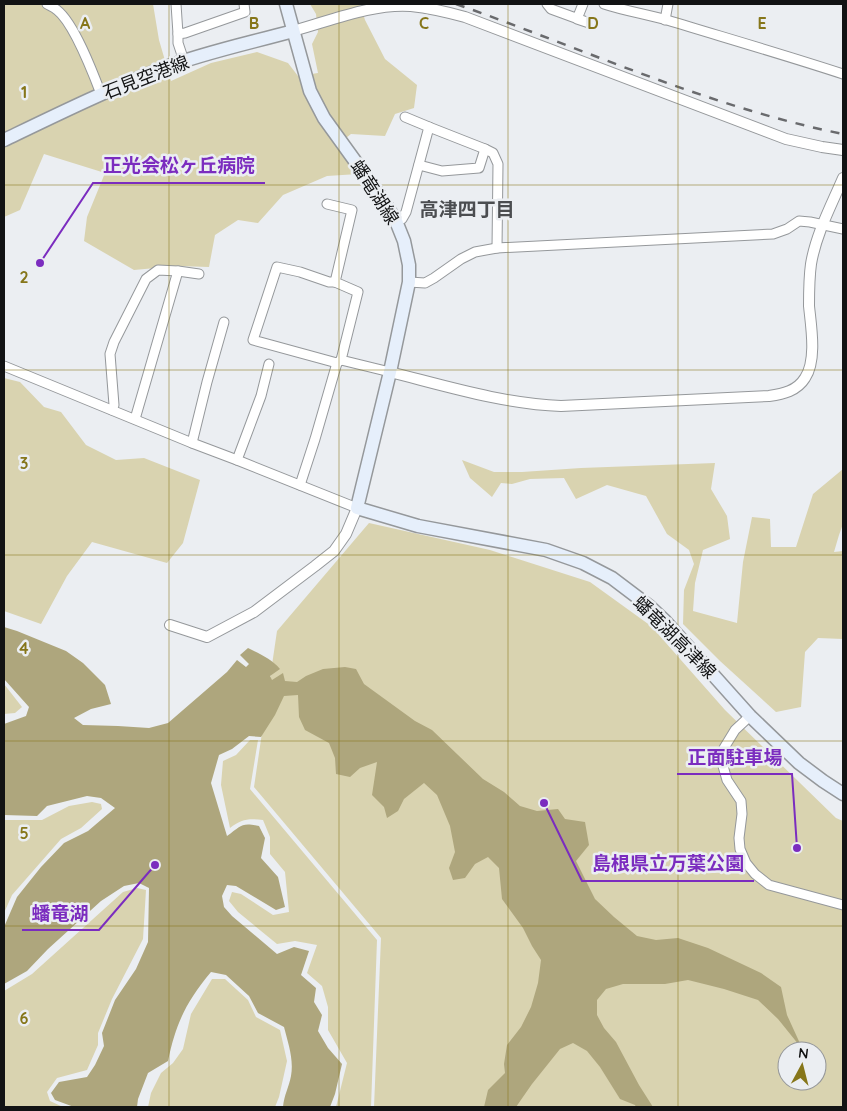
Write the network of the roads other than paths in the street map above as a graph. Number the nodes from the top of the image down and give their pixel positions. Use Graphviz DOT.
graph roads {
  1 [pos="47,4"];
  2 [pos="176,4"];
  3 [pos="244,4"];
  4 [pos="286,4"];
  5 [pos="547,4"];
  6 [pos="583,4"];
  7 [pos="604,4"];
  8 [pos="668,4"];
  9 [pos="665,20"];
  10 [pos="294,31"];
  11 [pos="178,34"];
  12 [pos="184,61"];
  13 [pos="843,74"];
  14 [pos="101,94"];
  15 [pos="405,117"];
  16 [pos="429,127"];
  17 [pos="4,140"];
  18 [pos="485,148"];
  19 [pos="843,150"];
  20 [pos="418,165"];
  21 [pos="843,178"];
  22 [pos="327,204"];
  23 [pos="396,221"];
  24 [pos="822,225"];
  25 [pos="843,229"];
  26 [pos="497,248"];
  27 [pos="178,271"];
  28 [pos="199,274"];
  29 [pos="335,282"];
  30 [pos="409,282"];
  31 [pos="224,322"];
  32 [pos="339,362"];
  33 [pos="269,364"];
  34 [pos="4,366"];
  35 [pos="390,372"];
  36 [pos="112,410"];
  37 [pos="135,419"];
  38 [pos="192,443"];
  39 [pos="237,460"];
  40 [pos="300,485"];
  41 [pos="357,508"];
  42 [pos="170,625"];
  43 [pos="750,716"];
  44 [pos="843,794"];
  45 [pos="843,905"];
  1 -- 14 [label="street"];
  2 -- 11 [label="street"];
  3 -- 11 [label="street"];
  4 -- 10 [label="main road, 蟠竜湖線"];
  5 -- 6 [label="street"];
  7 -- 9 [label="street"];
  8 -- 9 [label="street"];
  9 -- 13 [label="street"];
  10 -- 12 [label="main road, 石見空港線"];
  10 -- 19 [label="street"];
  10 -- 23 [label="main road, 蟠竜湖線"];
  11 -- 12 [label="street"];
  12 -- 14 [label="main road, 石見空港線"];
  14 -- 17 [label="main road, 石見空港線"];
  15 -- 16 [label="street"];
  16 -- 18 [label="street"];
  16 -- 20 [label="street"];
  18 -- 20 [label="street"];
  18 -- 26 [label="street"];
  20 -- 23 [label="street"];
  21 -- 24 [label="street"];
  22 -- 29 [label="street"];
  23 -- 30 [label="main road, 蟠竜湖線"];
  24 -- 25 [label="street"];
  24 -- 26 [label="street"];
  24 -- 35 [label="street"];
  26 -- 30 [label="street"];
  27 -- 28 [label="street"];
  27 -- 36 [label="street"];
  27 -- 37 [label="street"];
  29 -- 32 [label="street"];
  29 -- 32 [label="street"];
  30 -- 35 [label="main road, 蟠竜湖線"];
  31 -- 38 [label="street"];
  32 -- 35 [label="street"];
  32 -- 40 [label="street"];
  33 -- 39 [label="street"];
  34 -- 36 [label="street"];
  35 -- 41 [label="main road, 蟠竜湖線"];
  36 -- 37 [label="street"];
  37 -- 38 [label="street"];
  38 -- 39 [label="street"];
  39 -- 40 [label="street"];
  40 -- 41 [label="street"];
  41 -- 42 [label="street"];
  41 -- 43 [label="main road, 蟠竜湖高津線"];
  43 -- 44 [label="main road, 蟠竜湖高津線"];
  43 -- 45 [label="street"];
}
